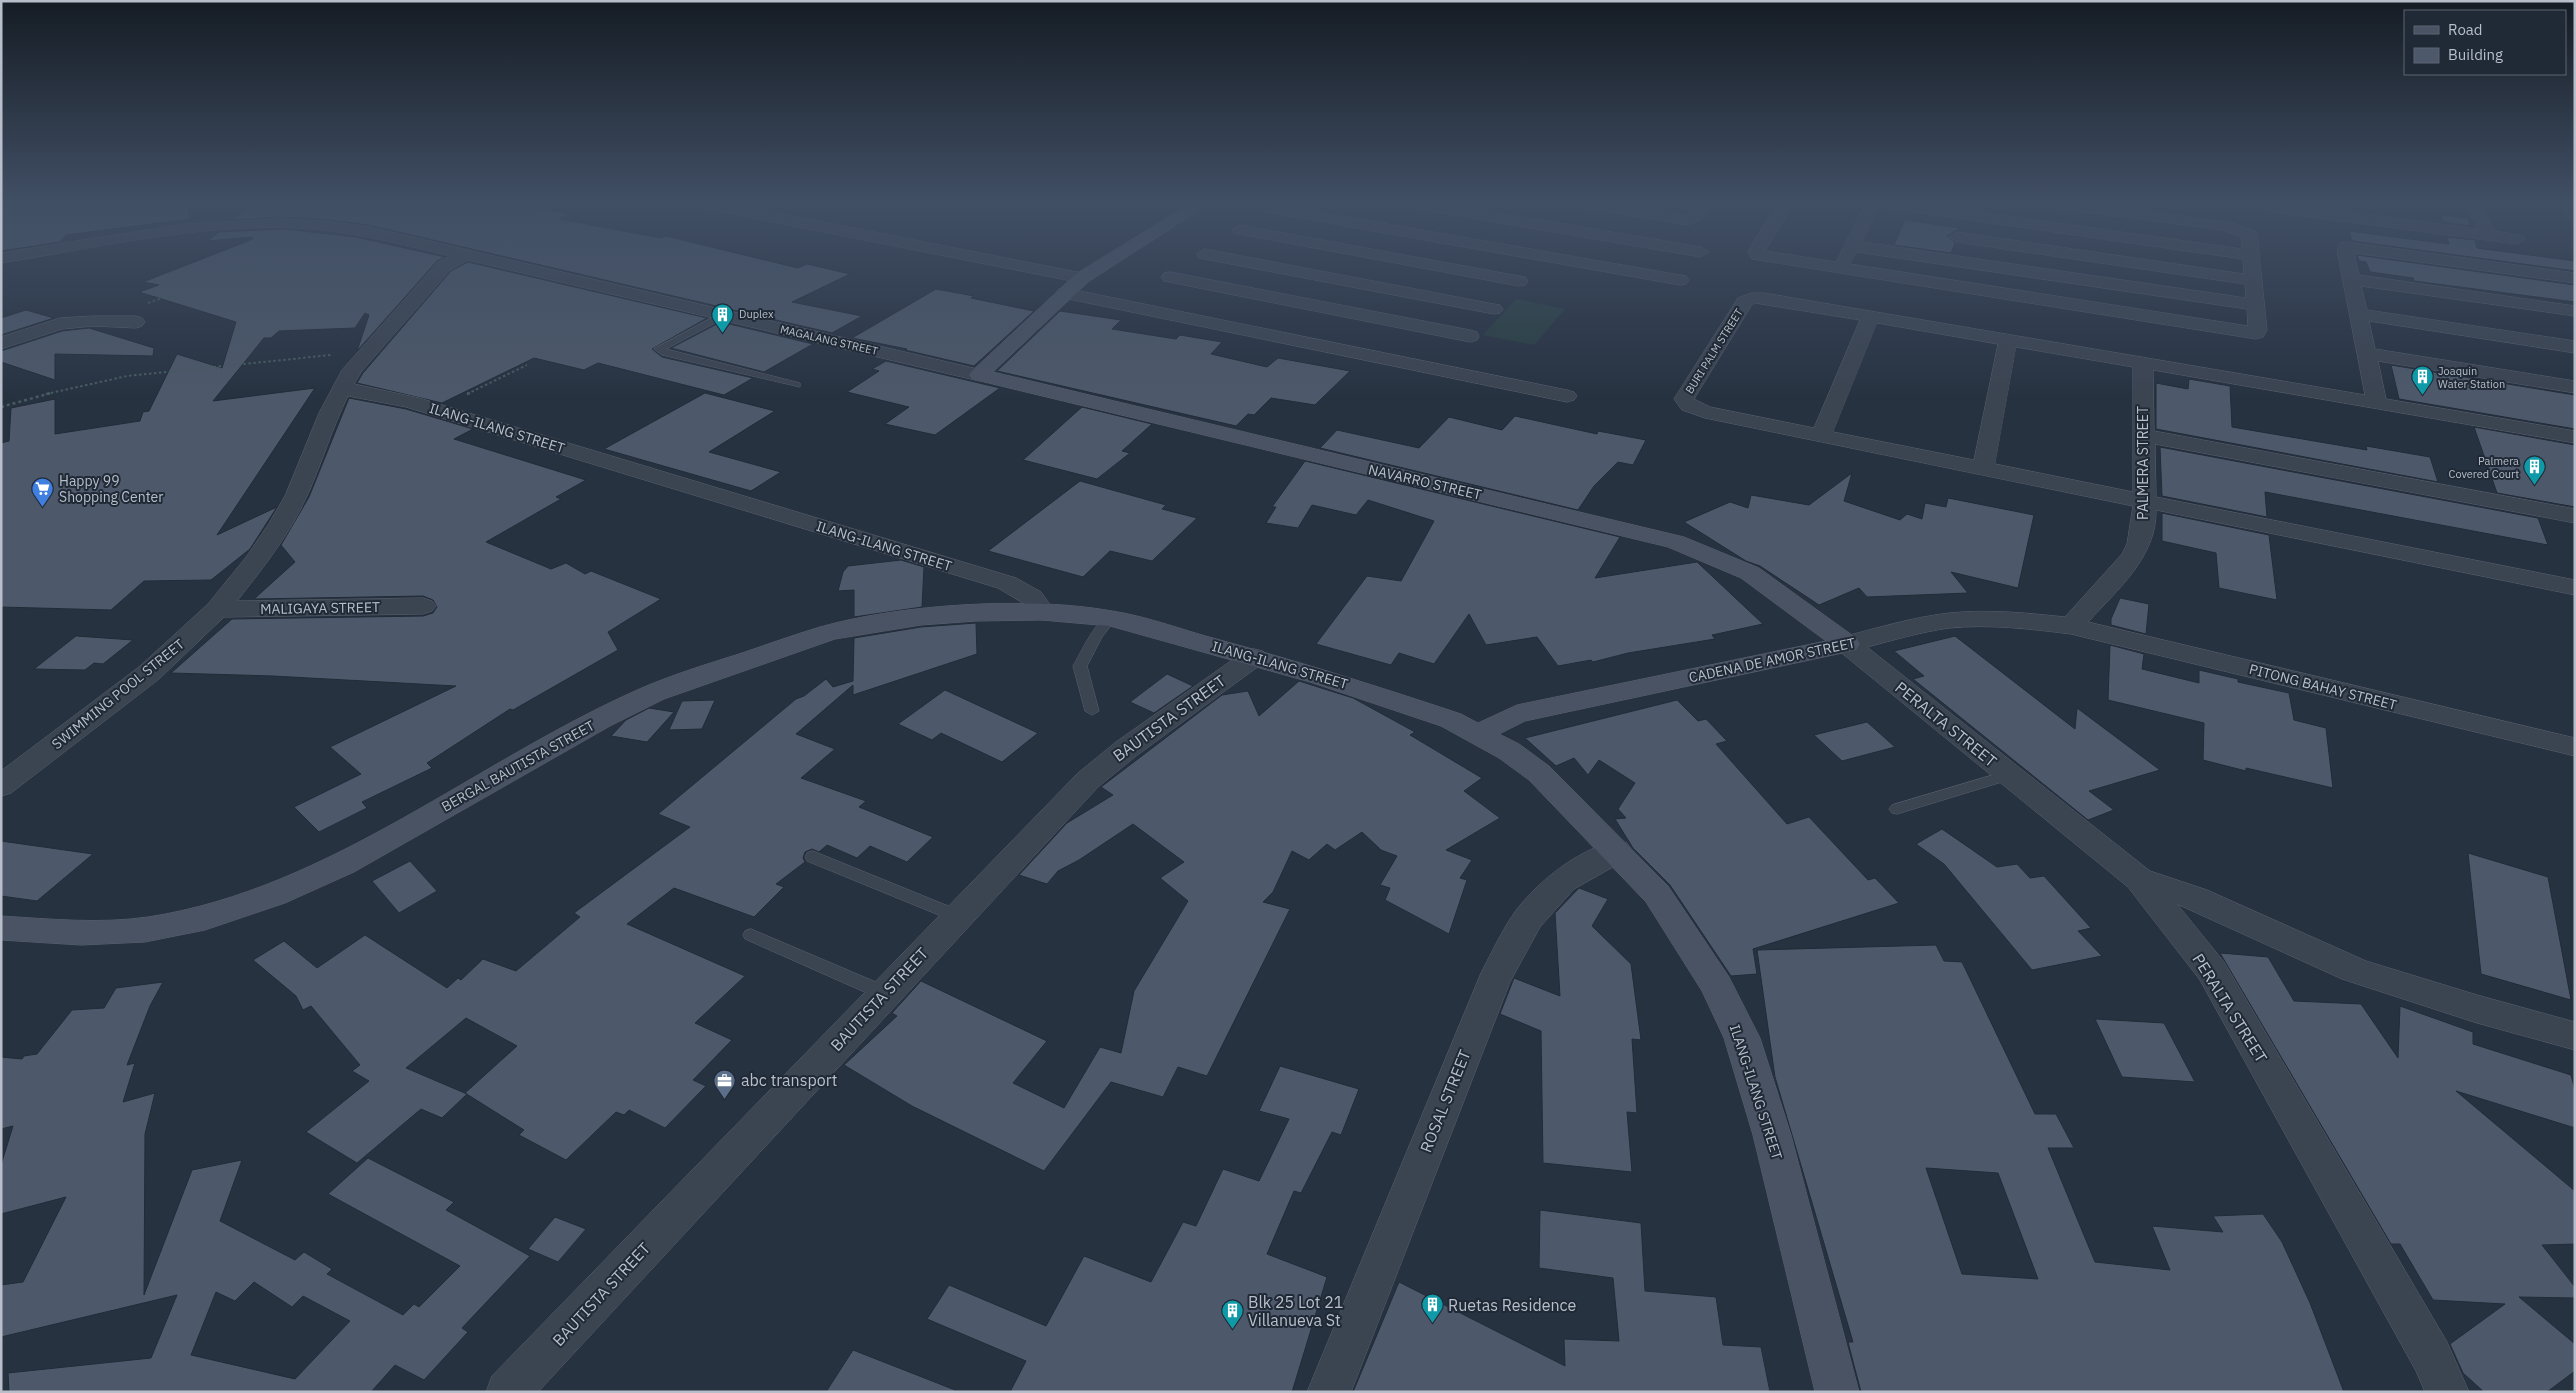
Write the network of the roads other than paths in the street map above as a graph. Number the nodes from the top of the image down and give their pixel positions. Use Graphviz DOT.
graph roads {
  1 [pos="443,267"];
  2 [pos="510,267"];
  3 [pos="1026,267"];
  4 [pos="1100,267"];
  5 [pos="1273,267"];
  6 [pos="1355,267"];
  7 [pos="1442,267"];
  8 [pos="1531,267"];
  9 [pos="1605,267"];
  10 [pos="1827,267"];
  11 [pos="1997,267"];
  12 [pos="2163,267"];
  13 [pos="2251,267"];
  14 [pos="2349,267"];
  15 [pos="2494,267"];
  16 [pos="1839,269"];
  17 [pos="1170,277"];
  18 [pos="1082,278"];
  19 [pos="2575,278"];
  20 [pos="2352,279"];
  21 [pos="1340,280"];
  22 [pos="1680,280"];
  23 [pos="2252,280"];
  24 [pos="1519,281"];
  25 [pos="1065,293"];
  26 [pos="1310,305"];
  27 [pos="2255,305"];
  28 [pos="1494,309"];
  29 [pos="2575,312"];
  30 [pos="139,313"];
  31 [pos="2360,314"];
  32 [pos="721,316"];
  33 [pos="1871,316"];
  34 [pos="1286,325"];
  35 [pos="2008,340"];
  36 [pos="1,343"];
  37 [pos="2575,347"];
  38 [pos="1455,353"];
  39 [pos="2368,354"];
  40 [pos="2143,363"];
  41 [pos="979,375"];
  42 [pos="796,385"];
  43 [pos="2575,387"];
  44 [pos="341,389"];
  45 [pos="1566,396"];
  46 [pos="2377,403"];
  47 [pos="2143,435"];
  48 [pos="1821,436"];
  49 [pos="2575,438"];
  50 [pos="1983,469"];
  51 [pos="2144,501"];
  52 [pos="2575,516"];
  53 [pos="2575,588"];
  54 [pos="423,606"];
  55 [pos="217,609"];
  56 [pos="1042,612"];
  57 [pos="1111,618"];
  58 [pos="2070,626"];
  59 [pos="1848,644"];
  60 [pos="1254,657"];
  61 [pos="1092,711"];
  62 [pos="1480,734"];
  63 [pos="2575,747"];
  64 [pos="2010,775"];
  65 [pos="1,786"];
  66 [pos="1897,809"];
  67 [pos="1616,851"];
  68 [pos="813,857"];
  69 [pos="2139,879"];
  70 [pos="957,916"];
  71 [pos="1,928"];
  72 [pos="751,935"];
  73 [pos="884,994"];
  74 [pos="2575,1036"];
  75 [pos="508,1392"];
  76 [pos="1329,1392"];
  77 [pos="1838,1392"];
  78 [pos="2447,1392"];
  1 -- 44 [label="street, SWIMMING POOL STREET"];
  2 -- 32 [label="street, MAGALANG STREET"];
  3 -- 18 [label="street"];
  4 -- 18 [label="street"];
  5 -- 21 [label="street"];
  6 -- 21 [label="street"];
  7 -- 24 [label="street"];
  8 -- 24 [label="street"];
  9 -- 22 [label="street"];
  10 -- 16 [label="street"];
  11 -- 27 [label="street"];
  12 -- 23 [label="street"];
  13 -- 23 [label="street"];
  14 -- 20 [label="street"];
  15 -- 19 [label="street"];
  16 -- 27 [label="street"];
  17 -- 26 [label="street"];
  18 -- 25 [label="street"];
  20 -- 29 [label="street"];
  20 -- 31 [label="street"];
  21 -- 26 [label="street"];
  21 -- 28 [label="street"];
  23 -- 27 [label="street"];
  24 -- 28 [label="street"];
  25 -- 34 [label="street"];
  25 -- 41 [label="street"];
  26 -- 34 [label="street"];
  26 -- 38 [label="street"];
  28 -- 38 [label="street"];
  30 -- 36 [label="street"];
  31 -- 37 [label="street"];
  31 -- 39 [label="street"];
  32 -- 41 [label="street, MAGALANG STREET"];
  32 -- 42 [label="lane"];
  33 -- 35 [label="street"];
  33 -- 48 [label="street"];
  33 -- 48 [label="street, BURI PALM STREET"];
  34 -- 38 [label="street"];
  35 -- 40 [label="street"];
  35 -- 50 [label="street"];
  38 -- 45 [label="street"];
  39 -- 43 [label="street"];
  39 -- 46 [label="street"];
  40 -- 46 [label="street"];
  40 -- 47 [label="street, PALMERA STREET"];
  41 -- 59 [label="street, NAVARRO STREET"];
  44 -- 55 [label="street, SWIMMING POOL STREET"];
  44 -- 56 [label="street, ILANG-ILANG STREET"];
  46 -- 49 [label="street"];
  47 -- 51 [label="street, PALMERA STREET"];
  47 -- 52 [label="street"];
  48 -- 50 [label="street"];
  50 -- 51 [label="street"];
  51 -- 53 [label="street"];
  51 -- 58 [label="street, PALMERA STREET"];
  54 -- 55 [label="street, MALIGAYA STREET"];
  55 -- 65 [label="street, SWIMMING POOL STREET"];
  56 -- 57 [label="street, ILANG-ILANG STREET"];
  56 -- 71 [label="street, BERGAL BAUTISTA STREET"];
  57 -- 60 [label="street, ILANG-ILANG STREET"];
  57 -- 61 [label="lane"];
  58 -- 59 [label="street, CADENA DE AMOR STREET"];
  58 -- 63 [label="street, PITONG BAHAY STREET"];
  59 -- 62 [label="street, CADENA DE AMOR STREET"];
  59 -- 64 [label="street, PERALTA STREET"];
  60 -- 62 [label="street, ILANG-ILANG STREET"];
  60 -- 70 [label="street, BAUTISTA STREET"];
  62 -- 67 [label="street, ILANG-ILANG STREET"];
  64 -- 66 [label="lane"];
  64 -- 69 [label="street, PERALTA STREET"];
  67 -- 76 [label="street, ROSAL STREET"];
  67 -- 77 [label="street, ILANG-ILANG STREET"];
  68 -- 70 [label="lane"];
  69 -- 74 [label="street"];
  69 -- 78 [label="street, PERALTA STREET"];
  70 -- 73 [label="street, BAUTISTA STREET"];
  72 -- 73 [label="lane"];
  73 -- 75 [label="street, BAUTISTA STREET"];
}
